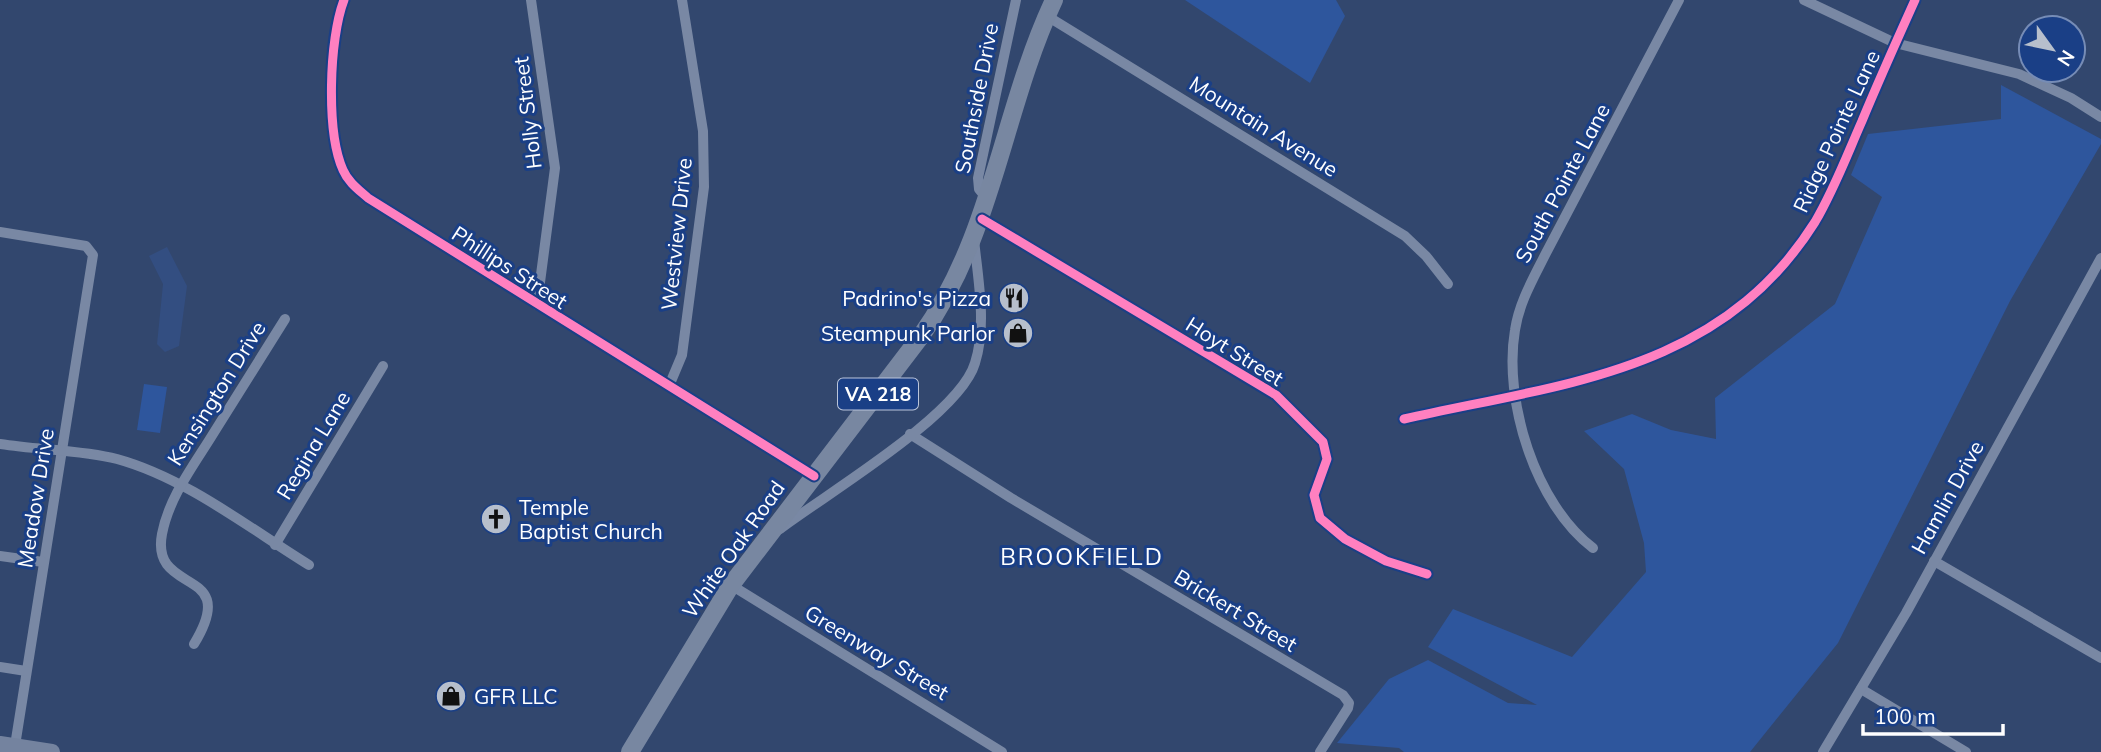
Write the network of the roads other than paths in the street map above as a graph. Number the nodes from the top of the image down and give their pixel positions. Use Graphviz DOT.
graph roads {
  1 [pos="344,0"];
  2 [pos="531,0"];
  3 [pos="682,0"];
  4 [pos="1016,0"];
  5 [pos="1679,0"];
  6 [pos="1804,0"];
  7 [pos="1915,0"];
  8 [pos="1050,8"];
  9 [pos="1895,43"];
  10 [pos="2101,117"];
  11 [pos="988,200"];
  12 [pos="982,219"];
  13 [pos="0,232"];
  14 [pos="974,240"];
  15 [pos="2101,258"];
  16 [pos="1448,284"];
  17 [pos="537,305"];
  18 [pos="285,320"];
  19 [pos="383,366"];
  20 [pos="669,386"];
  21 [pos="1517,393"];
  22 [pos="1405,419"];
  23 [pos="910,434"];
  24 [pos="0,444"];
  25 [pos="62,453"];
  26 [pos="814,476"];
  27 [pos="180,486"];
  28 [pos="275,545"];
  29 [pos="1593,548"];
  30 [pos="0,556"];
  31 [pos="751,558"];
  32 [pos="1934,561"];
  33 [pos="43,562"];
  34 [pos="309,565"];
  35 [pos="1427,574"];
  36 [pos="731,586"];
  37 [pos="194,643"];
  38 [pos="2101,658"];
  39 [pos="0,667"];
  40 [pos="26,671"];
  41 [pos="1861,689"];
  42 [pos="10,747"];
  43 [pos="52,752"];
  44 [pos="630,752"];
  45 [pos="1003,752"];
  46 [pos="1320,752"];
  47 [pos="1823,752"];
  48 [pos="1966,752"];
  1 -- 17 [label="street, Phillips Street"];
  2 -- 17 [label="street, Holly Street"];
  3 -- 20 [label="street, Westview Drive"];
  4 -- 11 [label="street, Southside Drive"];
  5 -- 21 [label="street, South Pointe Lane"];
  6 -- 9 [label="street"];
  7 -- 9 [label="street, Ridge Pointe Lane"];
  8 -- 11 [label="main road, White Oak Road / VA 218"];
  8 -- 16 [label="street, Mountain Avenue"];
  9 -- 10 [label="street"];
  9 -- 21 [label="street, Ridge Pointe Lane"];
  11 -- 12 [label="main road, White Oak Road / VA 218"];
  12 -- 14 [label="main road, White Oak Road / VA 218"];
  12 -- 35 [label="street, Hoyt Street"];
  13 -- 25 [label="street, Meadow Drive"];
  14 -- 23 [label="street"];
  14 -- 26 [label="main road, White Oak Road / VA 218"];
  15 -- 32 [label="street, Hamlin Drive"];
  17 -- 20 [label="street, Phillips Street"];
  18 -- 27 [label="street, Kensington Drive"];
  19 -- 28 [label="street, Regina Lane"];
  20 -- 26 [label="street, Phillips Street"];
  21 -- 22 [label="street, Ridge Pointe Lane"];
  21 -- 29 [label="street, South Pointe Lane"];
  23 -- 31 [label="street"];
  23 -- 46 [label="street, Brickert Street"];
  24 -- 25 [label="street"];
  25 -- 27 [label="street"];
  25 -- 33 [label="street, Meadow Drive"];
  26 -- 31 [label="main road, White Oak Road / VA 218"];
  27 -- 28 [label="street"];
  27 -- 37 [label="street, Kensington Drive"];
  28 -- 34 [label="street"];
  30 -- 33 [label="street"];
  31 -- 36 [label="main road, White Oak Road / VA 218"];
  32 -- 38 [label="street"];
  32 -- 41 [label="street, Hamlin Drive"];
  33 -- 40 [label="street, Meadow Drive"];
  36 -- 44 [label="main road, White Oak Road / VA 218"];
  36 -- 45 [label="street, Greenway Street"];
  39 -- 40 [label="street"];
  40 -- 42 [label="street, Meadow Drive"];
  41 -- 47 [label="street, Hamlin Drive"];
  41 -- 48 [label="street"];
  42 -- 43 [label="street"];
}
